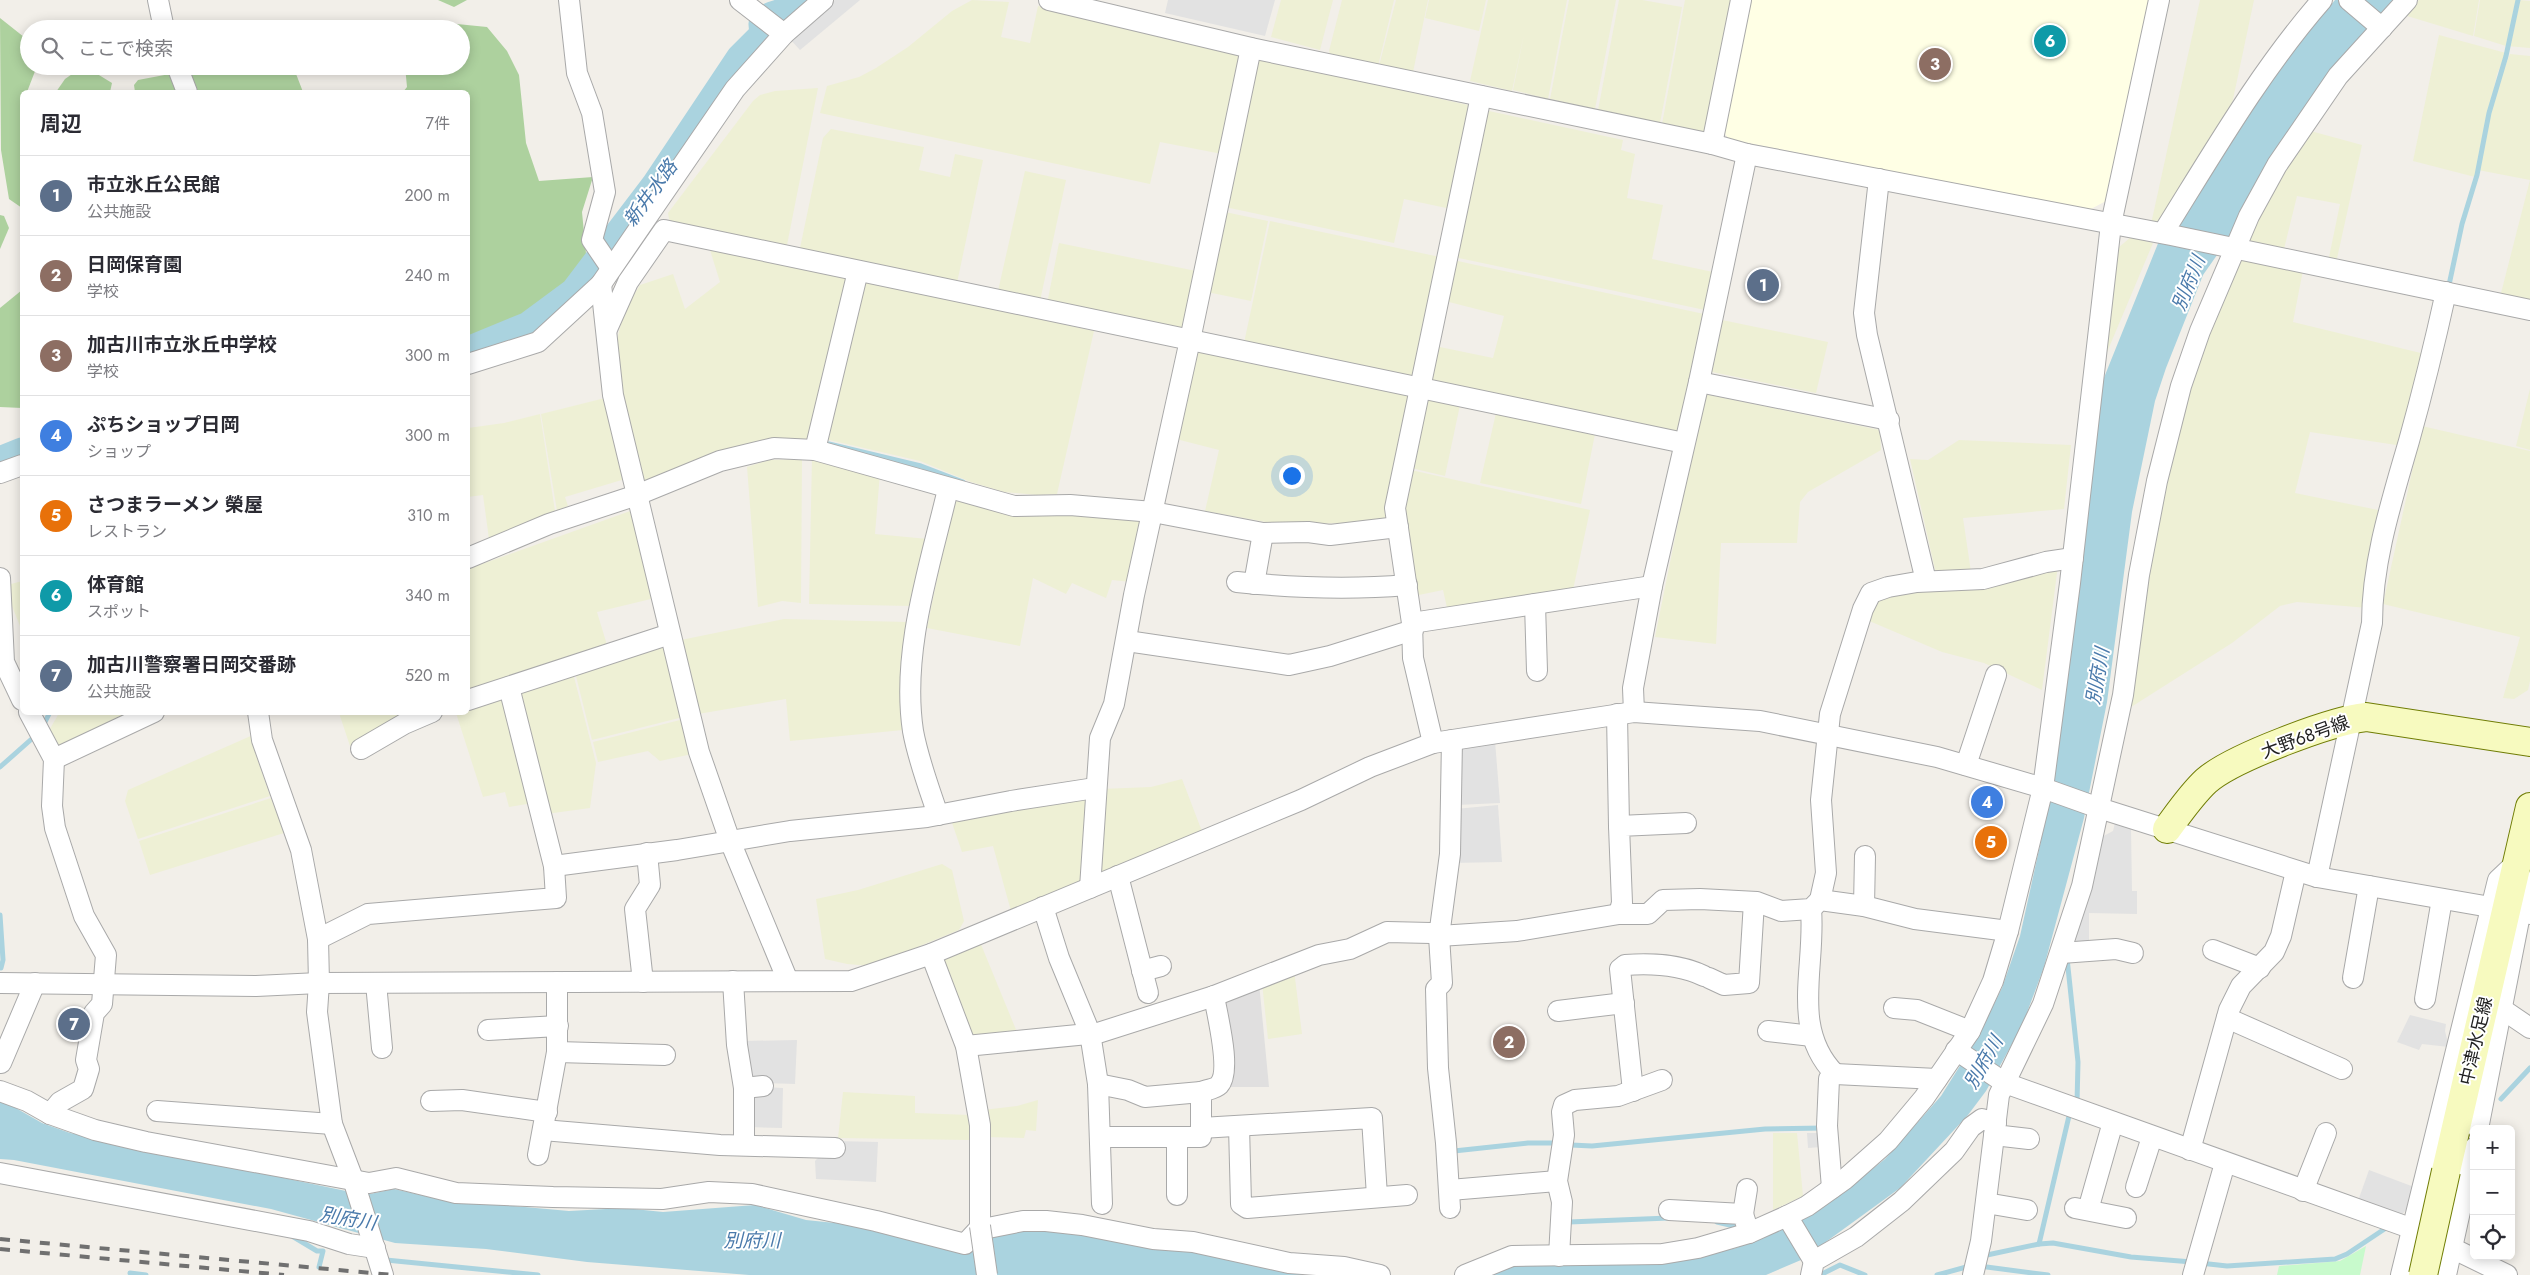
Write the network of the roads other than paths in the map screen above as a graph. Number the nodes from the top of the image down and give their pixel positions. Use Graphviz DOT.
graph roads {
  1 [pos="158,0"];
  2 [pos="569,0"];
  3 [pos="740,0"];
  4 [pos="823,0"];
  5 [pos="1049,0"];
  6 [pos="1741,0"];
  7 [pos="2159,0"];
  8 [pos="2322,0"];
  9 [pos="2349,0"];
  10 [pos="2406,0"];
  11 [pos="162,20"];
  12 [pos="2382,28"];
  13 [pos="784,34"];
  14 [pos="1251,48"];
  15 [pos="180,75"];
  16 [pos="186,90"];
  17 [pos="1481,96"];
  18 [pos="1712,144"];
  19 [pos="1747,154"];
  20 [pos="1879,180"];
  21 [pos="2111,224"];
  22 [pos="2167,234"];
  23 [pos="2231,249"];
  24 [pos="858,271"];
  25 [pos="606,276"];
  26 [pos="2446,292"];
  27 [pos="2530,310"];
  28 [pos="607,329"];
  29 [pos="1190,340"];
  30 [pos="470,363"];
  31 [pos="1699,382"];
  32 [pos="1419,390"];
  33 [pos="1889,420"];
  34 [pos="1684,443"];
  35 [pos="815,450"];
  36 [pos="20,466"];
  37 [pos="0,473"];
  38 [pos="948,489"];
  39 [pos="637,495"];
  40 [pos="1153,512"];
  41 [pos="1398,527"];
  42 [pos="1263,533"];
  43 [pos="470,557"];
  44 [pos="2073,558"];
  45 [pos="0,578"];
  46 [pos="1926,581"];
  47 [pos="1407,585"];
  48 [pos="1652,586"];
  49 [pos="1535,604"];
  50 [pos="1412,626"];
  51 [pos="670,634"];
  52 [pos="1127,641"];
  53 [pos="2,658"];
  54 [pos="1537,671"];
  55 [pos="1996,675"];
  56 [pos="509,687"];
  57 [pos="20,696"];
  58 [pos="470,699"];
  59 [pos="1625,713"];
  60 [pos="31,715"];
  61 [pos="145,715"];
  62 [pos="258,715"];
  63 [pos="425,715"];
  64 [pos="2352,718"];
  65 [pos="1829,735"];
  66 [pos="1443,742"];
  67 [pos="2530,742"];
  68 [pos="361,749"];
  69 [pos="54,759"];
  70 [pos="1966,765"];
  71 [pos="1095,788"];
  72 [pos="2043,788"];
  73 [pos="2530,807"];
  74 [pos="2099,808"];
  75 [pos="938,815"];
  76 [pos="1686,823"];
  77 [pos="1619,826"];
  78 [pos="2167,829"];
  79 [pos="730,841"];
  80 [pos="647,853"];
  81 [pos="1865,856"];
  82 [pos="554,866"];
  83 [pos="2296,871"];
  84 [pos="1118,876"];
  85 [pos="2317,878"];
  86 [pos="2369,886"];
  87 [pos="1090,888"];
  88 [pos="2442,899"];
  89 [pos="1754,902"];
  90 [pos="1815,905"];
  91 [pos="1864,906"];
  92 [pos="1043,907"];
  93 [pos="2512,911"];
  94 [pos="1619,914"];
  95 [pos="2008,931"];
  96 [pos="1439,936"];
  97 [pos="318,938"];
  98 [pos="2213,950"];
  99 [pos="2061,953"];
  100 [pos="2133,953"];
  101 [pos="931,954"];
  102 [pos="2260,968"];
  103 [pos="2353,978"];
  104 [pos="734,981"];
  105 [pos="788,981"];
  106 [pos="557,982"];
  107 [pos="643,982"];
  108 [pos="0,983"];
  109 [pos="34,983"];
  110 [pos="319,983"];
  111 [pos="376,983"];
  112 [pos="105,984"];
  113 [pos="1148,993"];
  114 [pos="1214,996"];
  115 [pos="2425,999"];
  116 [pos="1624,1003"];
  117 [pos="1894,1008"];
  118 [pos="2502,1009"];
  119 [pos="1558,1010"];
  120 [pos="2227,1018"];
  121 [pos="558,1026"];
  122 [pos="2530,1028"];
  123 [pos="488,1030"];
  124 [pos="1768,1031"];
  125 [pos="1970,1031"];
  126 [pos="1090,1033"];
  127 [pos="1812,1036"];
  128 [pos="966,1046"];
  129 [pos="382,1048"];
  130 [pos="1956,1050"];
  131 [pos="557,1052"];
  132 [pos="665,1055"];
  133 [pos="2,1063"];
  134 [pos="2342,1069"];
  135 [pos="1835,1074"];
  136 [pos="1937,1079"];
  137 [pos="1662,1080"];
  138 [pos="2005,1083"];
  139 [pos="1098,1084"];
  140 [pos="0,1090"];
  141 [pos="1633,1091"];
  142 [pos="1201,1092"];
  143 [pos="431,1101"];
  144 [pos="157,1111"];
  145 [pos="50,1114"];
  146 [pos="545,1121"];
  147 [pos="2112,1122"];
  148 [pos="332,1124"];
  149 [pos="2479,1125"];
  150 [pos="1239,1126"];
  151 [pos="1201,1128"];
  152 [pos="1995,1129"];
  153 [pos="2326,1133"];
  154 [pos="1100,1137"];
  155 [pos="1176,1137"];
  156 [pos="2152,1137"];
  157 [pos="2030,1139"];
  158 [pos="744,1145"];
  159 [pos="835,1148"];
  160 [pos="2190,1150"];
  161 [pos="538,1154"];
  162 [pos="2225,1163"];
  163 [pos="2470,1166"];
  164 [pos="0,1173"];
  165 [pos="353,1179"];
  166 [pos="1557,1181"];
  167 [pos="2136,1187"];
  168 [pos="1832,1188"];
  169 [pos="1747,1189"];
  170 [pos="2303,1191"];
  171 [pos="1177,1195"];
  172 [pos="1407,1195"];
  173 [pos="1377,1196"];
  174 [pos="1986,1203"];
  175 [pos="1102,1204"];
  176 [pos="1669,1210"];
  177 [pos="2027,1210"];
  178 [pos="1787,1216"];
  179 [pos="2126,1218"];
  180 [pos="1746,1224"];
  181 [pos="2413,1229"];
  182 [pos="375,1248"];
  183 [pos="2452,1248"];
  184 [pos="1560,1256"];
  185 [pos="2194,1267"];
  186 [pos="1812,1268"];
  187 [pos="383,1275"];
  188 [pos="986,1275"];
  189 [pos="1380,1275"];
  190 [pos="1465,1275"];
  191 [pos="1974,1275"];
  192 [pos="2401,1275"];
  193 [pos="2422,1275"];
  194 [pos="2446,1275"];
  195 [pos="2508,1275"];
  1 -- 11 [label="street"];
  2 -- 25 [label="street"];
  3 -- 13 [label="street"];
  4 -- 13 [label="street"];
  5 -- 14 [label="street"];
  6 -- 18 [label="street"];
  7 -- 21 [label="street"];
  8 -- 22 [label="street"];
  9 -- 12 [label="street"];
  10 -- 12 [label="street"];
  12 -- 23 [label="street"];
  13 -- 25 [label="street"];
  14 -- 17 [label="street"];
  14 -- 29 [label="street"];
  15 -- 16 [label="street"];
  17 -- 18 [label="street"];
  17 -- 32 [label="street"];
  18 -- 19 [label="street"];
  19 -- 20 [label="street"];
  19 -- 31 [label="street"];
  20 -- 21 [label="street"];
  20 -- 33 [label="street"];
  21 -- 22 [label="street"];
  21 -- 44 [label="street"];
  22 -- 23 [label="street"];
  23 -- 26 [label="street"];
  23 -- 74 [label="street"];
  24 -- 28 [label="street"];
  24 -- 29 [label="street"];
  24 -- 35 [label="street"];
  25 -- 28 [label="street"];
  25 -- 30 [label="street"];
  26 -- 27 [label="street"];
  26 -- 64 [label="street"];
  28 -- 39 [label="street"];
  29 -- 32 [label="street"];
  29 -- 40 [label="street"];
  31 -- 33 [label="street"];
  31 -- 34 [label="street"];
  32 -- 34 [label="street"];
  32 -- 41 [label="street"];
  33 -- 46 [label="street"];
  34 -- 48 [label="street"];
  35 -- 38 [label="street"];
  35 -- 39 [label="street"];
  36 -- 37 [label="street"];
  38 -- 40 [label="street"];
  38 -- 75 [label="street"];
  39 -- 43 [label="street"];
  39 -- 51 [label="street"];
  40 -- 42 [label="street"];
  40 -- 52 [label="street"];
  41 -- 42 [label="street"];
  41 -- 47 [label="street"];
  42 -- 47 [label="street"];
  44 -- 46 [label="street"];
  44 -- 72 [label="street"];
  45 -- 53 [label="street"];
  46 -- 65 [label="street"];
  47 -- 50 [label="street"];
  48 -- 49 [label="street"];
  48 -- 59 [label="street"];
  49 -- 50 [label="street"];
  49 -- 54 [label="street"];
  50 -- 52 [label="street"];
  50 -- 66 [label="street"];
  51 -- 56 [label="street"];
  51 -- 79 [label="street"];
  52 -- 71 [label="street"];
  53 -- 57 [label="street"];
  55 -- 70 [label="street"];
  56 -- 58 [label="street"];
  56 -- 82 [label="street"];
  59 -- 65 [label="street"];
  59 -- 66 [label="street"];
  59 -- 77 [label="street"];
  60 -- 69 [label="street"];
  61 -- 69 [label="street"];
  62 -- 97 [label="street"];
  63 -- 68 [label="street"];
  64 -- 67 [label="street, 大野68号線"];
  64 -- 78 [label="street, 大野68号線"];
  64 -- 85 [label="street"];
  65 -- 70 [label="street"];
  65 -- 90 [label="street"];
  66 -- 84 [label="street"];
  66 -- 96 [label="street"];
  69 -- 112 [label="street"];
  70 -- 72 [label="street"];
  71 -- 75 [label="street"];
  71 -- 87 [label="street"];
  72 -- 74 [label="street"];
  72 -- 95 [label="street"];
  73 -- 93 [label="street, 中津水足線"];
  74 -- 78 [label="street"];
  74 -- 99 [label="street"];
  75 -- 79 [label="street"];
  76 -- 77 [label="street"];
  77 -- 94 [label="street"];
  78 -- 83 [label="street"];
  79 -- 80 [label="street"];
  79 -- 105 [label="street"];
  80 -- 82 [label="street"];
  80 -- 107 [label="street"];
  81 -- 91 [label="street"];
  82 -- 97 [label="street"];
  83 -- 85 [label="street"];
  83 -- 102 [label="street"];
  84 -- 87 [label="street"];
  84 -- 113 [label="street"];
  85 -- 86 [label="street"];
  86 -- 88 [label="street"];
  86 -- 103 [label="street"];
  87 -- 92 [label="street"];
  88 -- 93 [label="street"];
  88 -- 115 [label="street"];
  89 -- 90 [label="street"];
  89 -- 94 [label="street"];
  89 -- 116 [label="street"];
  90 -- 91 [label="street"];
  90 -- 127 [label="street"];
  91 -- 95 [label="street"];
  92 -- 101 [label="street"];
  92 -- 126 [label="street"];
  93 -- 118 [label="street"];
  93 -- 181 [label="street"];
  93 -- 193 [label="street, 中津水足線, bridge"];
  94 -- 96 [label="street"];
  95 -- 125 [label="street"];
  96 -- 114 [label="street"];
  96 -- 166 [label="street"];
  97 -- 110 [label="street"];
  98 -- 102 [label="street"];
  99 -- 100 [label="street"];
  99 -- 138 [label="street"];
  101 -- 105 [label="street"];
  101 -- 128 [label="street"];
  102 -- 120 [label="street"];
  104 -- 105 [label="street"];
  104 -- 107 [label="street"];
  104 -- 158 [label="street"];
  106 -- 107 [label="street"];
  106 -- 111 [label="street"];
  106 -- 121 [label="street"];
  108 -- 109 [label="street"];
  109 -- 112 [label="street"];
  109 -- 133 [label="street"];
  110 -- 111 [label="street"];
  110 -- 112 [label="street"];
  110 -- 148 [label="street"];
  111 -- 129 [label="street"];
  112 -- 145 [label="street"];
  114 -- 126 [label="street"];
  114 -- 142 [label="street"];
  116 -- 119 [label="street"];
  116 -- 141 [label="street"];
  117 -- 125 [label="street"];
  118 -- 122 [label="street"];
  118 -- 149 [label="street"];
  120 -- 134 [label="street"];
  120 -- 160 [label="street"];
  121 -- 123 [label="street"];
  121 -- 131 [label="street"];
  124 -- 127 [label="street"];
  125 -- 130 [label="street"];
  126 -- 128 [label="street"];
  126 -- 139 [label="street"];
  127 -- 135 [label="street"];
  128 -- 188 [label="street, bridge"];
  130 -- 136 [label="street"];
  130 -- 138 [label="street"];
  131 -- 132 [label="street"];
  131 -- 146 [label="street"];
  135 -- 136 [label="street"];
  135 -- 168 [label="street"];
  136 -- 168 [label="street"];
  137 -- 141 [label="street"];
  138 -- 147 [label="street"];
  138 -- 152 [label="street"];
  139 -- 142 [label="street"];
  139 -- 154 [label="street"];
  140 -- 145 [label="street"];
  141 -- 166 [label="street"];
  142 -- 151 [label="street"];
  143 -- 146 [label="street"];
  144 -- 148 [label="street"];
  145 -- 165 [label="street"];
  146 -- 158 [label="street"];
  146 -- 161 [label="street"];
  147 -- 156 [label="street"];
  147 -- 179 [label="street"];
  148 -- 165 [label="street"];
  150 -- 151 [label="street"];
  150 -- 173 [label="street"];
  150 -- 173 [label="street"];
  151 -- 155 [label="street"];
  152 -- 157 [label="street"];
  152 -- 174 [label="street"];
  152 -- 186 [label="street"];
  153 -- 170 [label="street"];
  154 -- 155 [label="street"];
  154 -- 175 [label="street"];
  155 -- 171 [label="street"];
  156 -- 160 [label="street"];
  156 -- 167 [label="street"];
  158 -- 159 [label="street"];
  160 -- 162 [label="street"];
  162 -- 170 [label="street"];
  162 -- 185 [label="street"];
  163 -- 183 [label="street"];
  164 -- 182 [label="street"];
  165 -- 182 [label="street"];
  165 -- 189 [label="street"];
  166 -- 184 [label="street"];
  168 -- 178 [label="street"];
  169 -- 180 [label="street"];
  170 -- 181 [label="street"];
  172 -- 173 [label="street"];
  174 -- 177 [label="street"];
  174 -- 191 [label="street"];
  176 -- 180 [label="street"];
  178 -- 180 [label="street"];
  178 -- 186 [label="street"];
  180 -- 184 [label="street"];
  181 -- 183 [label="street"];
  181 -- 192 [label="street"];
  182 -- 187 [label="street"];
  183 -- 194 [label="street"];
  183 -- 195 [label="street"];
  184 -- 190 [label="street"];
}
